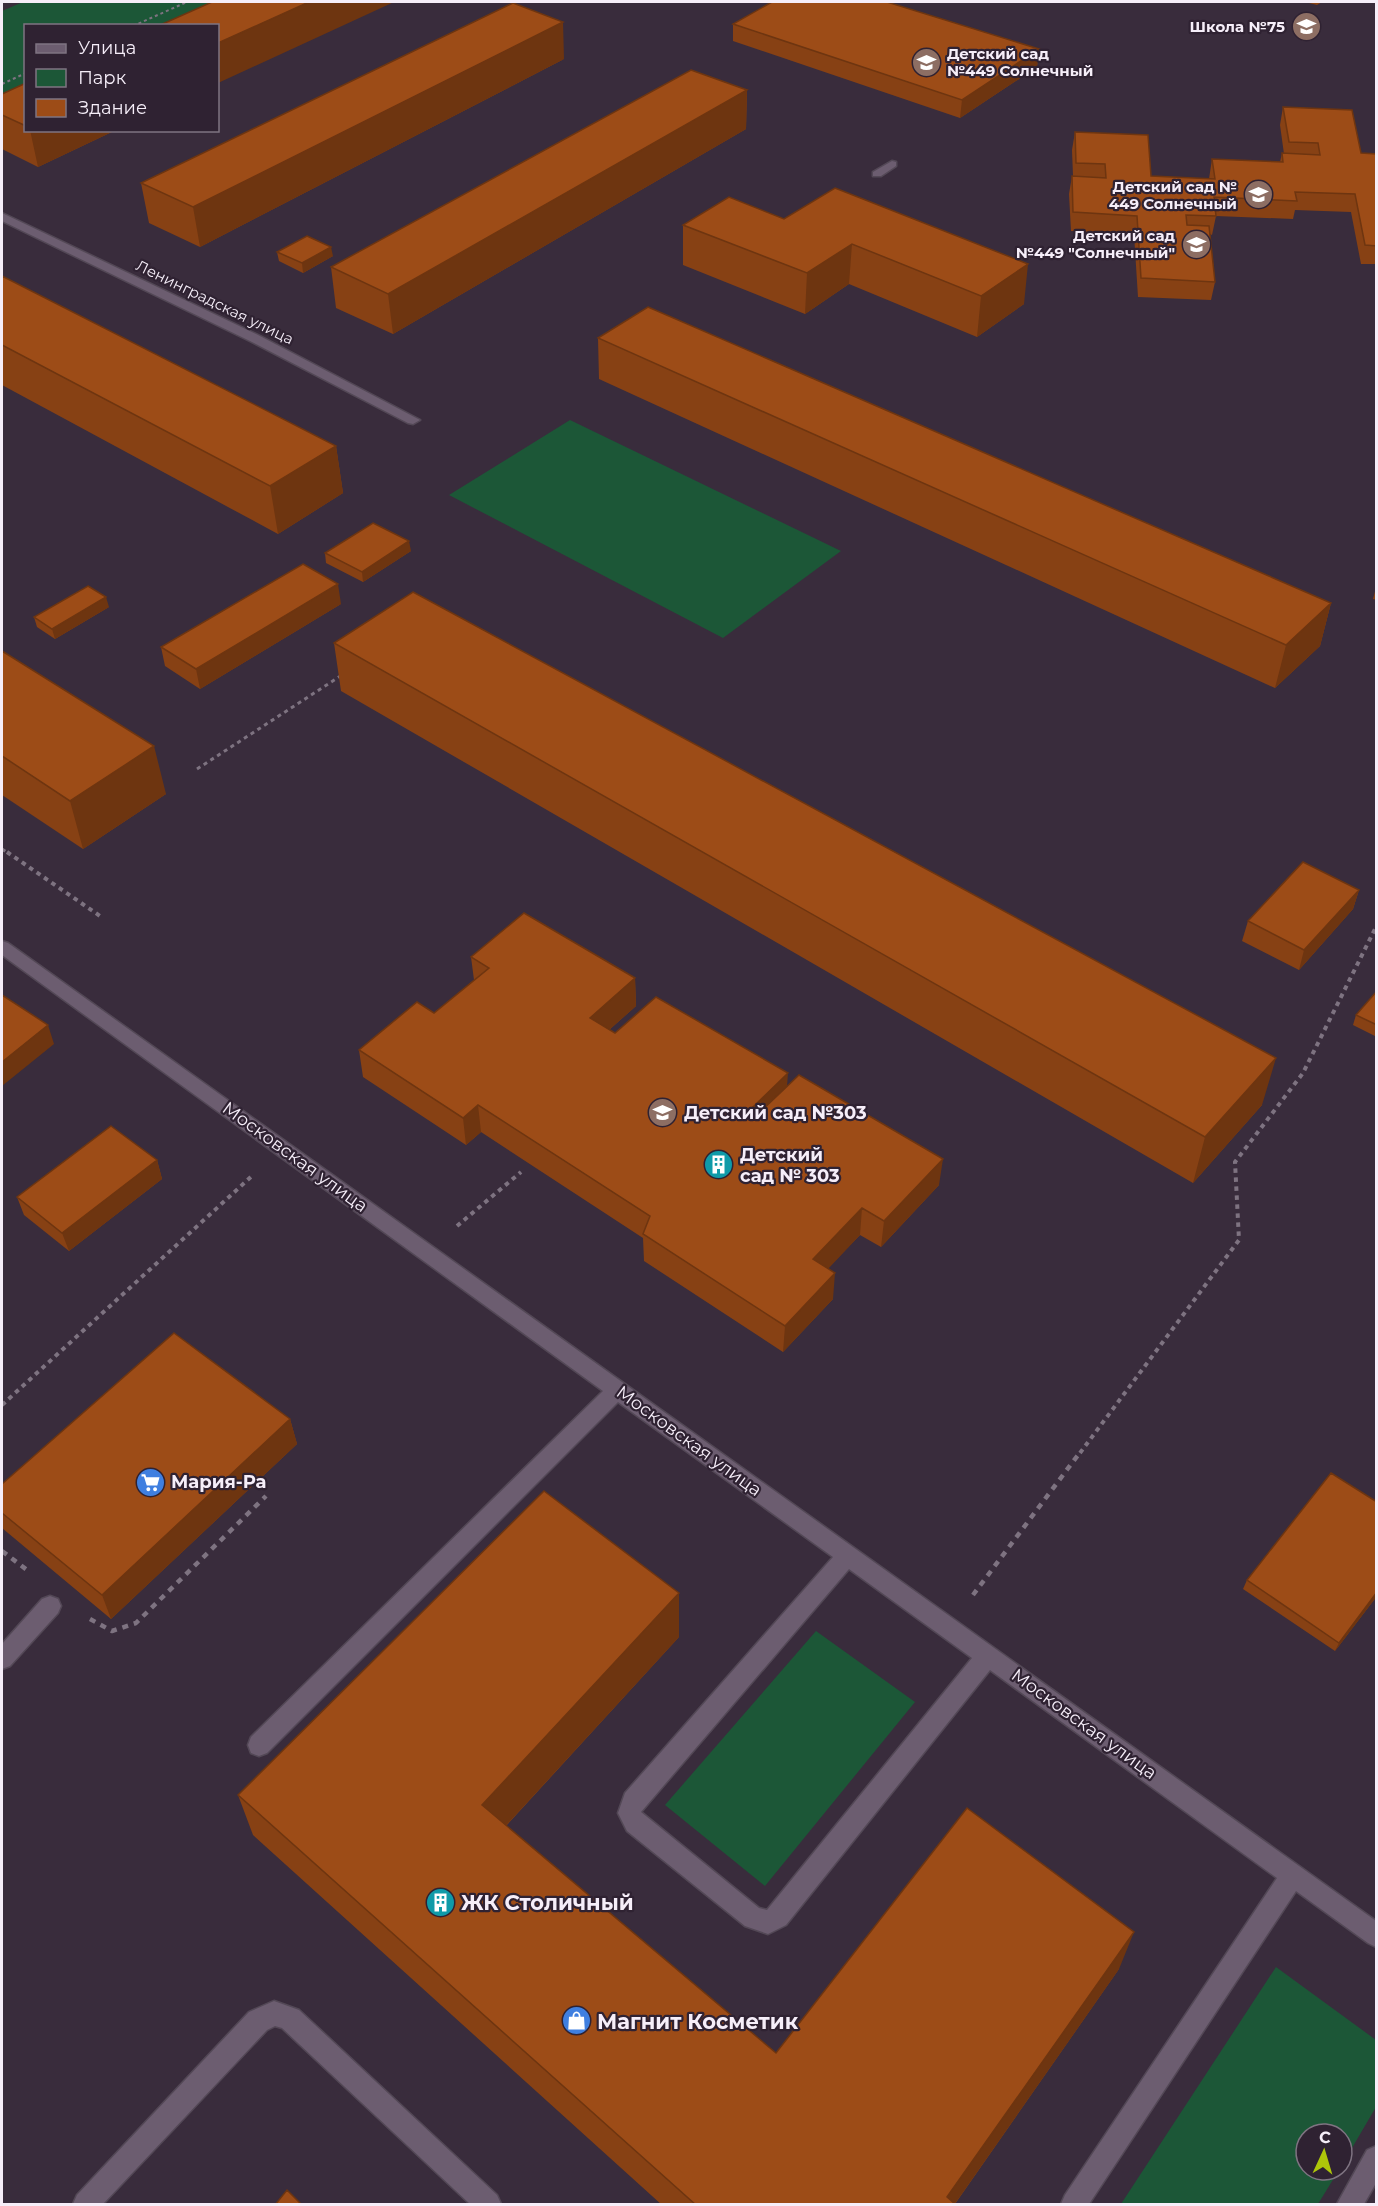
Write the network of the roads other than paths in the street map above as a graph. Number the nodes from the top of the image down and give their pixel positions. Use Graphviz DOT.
graph roads {
  1 [pos="892,164"];
  2 [pos="877,174"];
  3 [pos="2,217"];
  4 [pos="413,420"];
  5 [pos="2,947"];
  6 [pos="618,1389"];
  7 [pos="848,1555"];
  8 [pos="50,1606"];
  9 [pos="988,1655"];
  10 [pos="2,1659"];
  11 [pos="259,1745"];
  12 [pos="1293,1875"];
  13 [pos="1377,1935"];
  14 [pos="1377,2160"];
  15 [pos="86,2205"];
  16 [pos="488,2205"];
  17 [pos="1074,2205"];
  18 [pos="1350,2205"];
  1 -- 2 [label="street"];
  3 -- 4 [label="street, Ленинградская улица"];
  5 -- 6 [label="street, Московская улица"];
  6 -- 7 [label="street, Московская улица"];
  6 -- 11 [label="street"];
  7 -- 9 [label="street, Московская улица"];
  7 -- 9 [label="street"];
  8 -- 10 [label="street"];
  9 -- 12 [label="street, Московская улица"];
  12 -- 13 [label="street, Московская улица"];
  12 -- 17 [label="street"];
  14 -- 18 [label="street"];
  15 -- 16 [label="street"];
}
